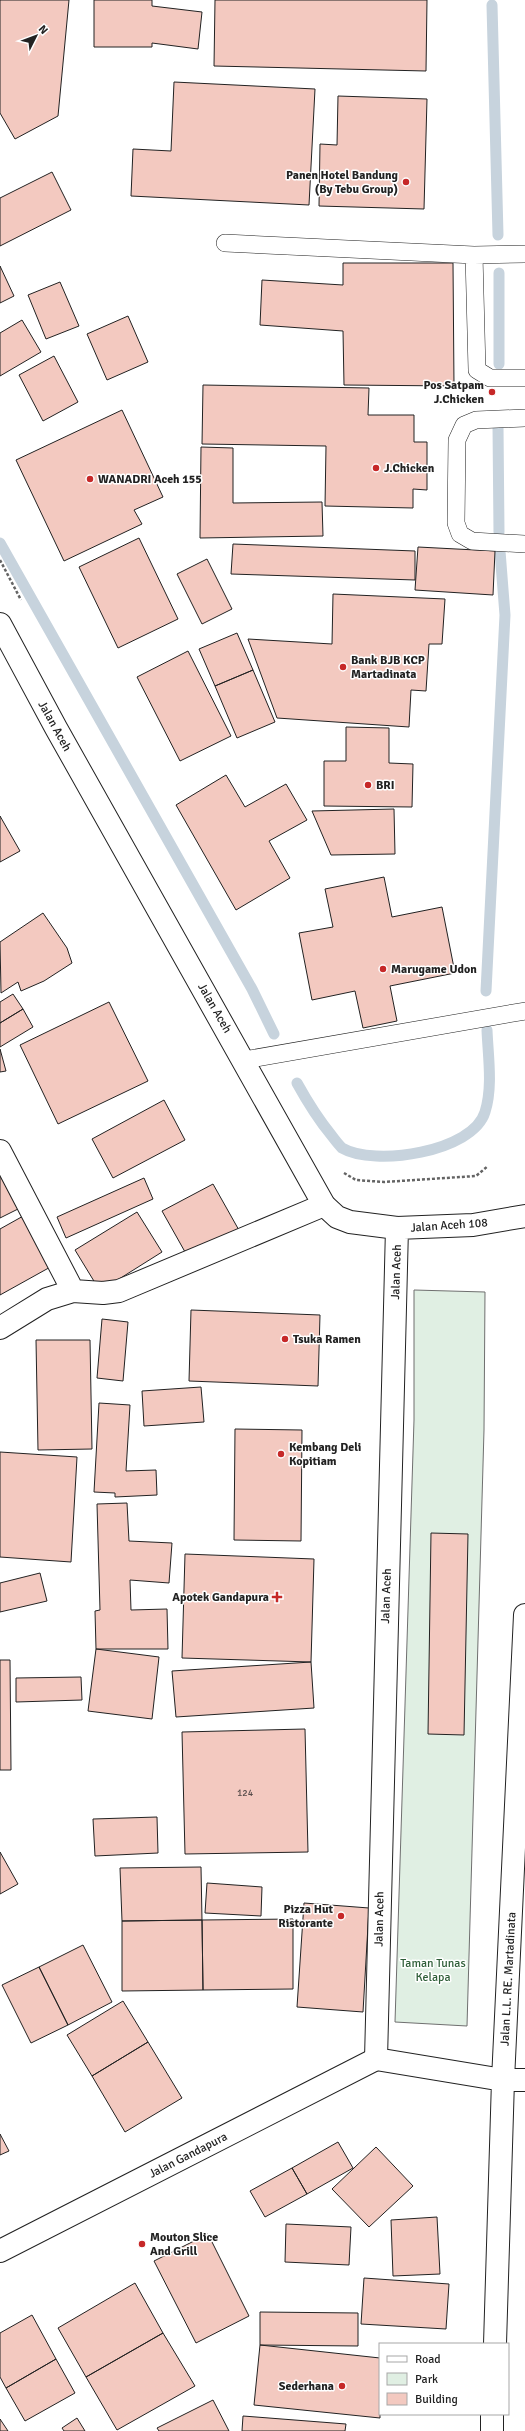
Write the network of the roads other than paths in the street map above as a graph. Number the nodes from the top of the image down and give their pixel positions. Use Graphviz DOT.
graph roads {
  1 [pos="225,243"];
  2 [pos="525,254"];
  3 [pos="474,255"];
  4 [pos="525,378"];
  5 [pos="525,418"];
  6 [pos="525,544"];
  7 [pos="0,624"];
  8 [pos="525,1011"];
  9 [pos="244,1060"];
  10 [pos="0,1151"];
  11 [pos="324,1205"];
  12 [pos="525,1216"];
  13 [pos="397,1228"];
  14 [pos="72,1290"];
  15 [pos="0,1328"];
  16 [pos="525,1615"];
  17 [pos="522,1695"];
  18 [pos="376,2059"];
  19 [pos="503,2080"];
  20 [pos="525,2080"];
  21 [pos="0,2251"];
  22 [pos="494,2343"];
  23 [pos="492,2415"];
  24 [pos="492,2431"];
  1 -- 3 [label="lane"];
  2 -- 3 [label="lane"];
  3 -- 4 [label="lane"];
  5 -- 6 [label="lane"];
  7 -- 9 [label="main road, Jalan Aceh"];
  8 -- 9 [label="lane"];
  9 -- 11 [label="main road, Jalan Aceh"];
  10 -- 14 [label="main road"];
  11 -- 13 [label="main road, Jalan Aceh"];
  11 -- 14 [label="main road"];
  12 -- 13 [label="main road, Jalan Aceh 108"];
  13 -- 18 [label="main road, Jalan Aceh"];
  14 -- 15 [label="main road"];
  16 -- 17 [label="main road, Jalan L.L. RE. Martadinata"];
  17 -- 19 [label="main road, Jalan L.L. RE. Martadinata"];
  18 -- 19 [label="main road"];
  18 -- 21 [label="main road, Jalan Gandapura"];
  19 -- 20 [label="main road"];
  19 -- 22 [label="main road, Jalan L.L. RE. Martadinata"];
  23 -- 24 [label="main road"];
}
